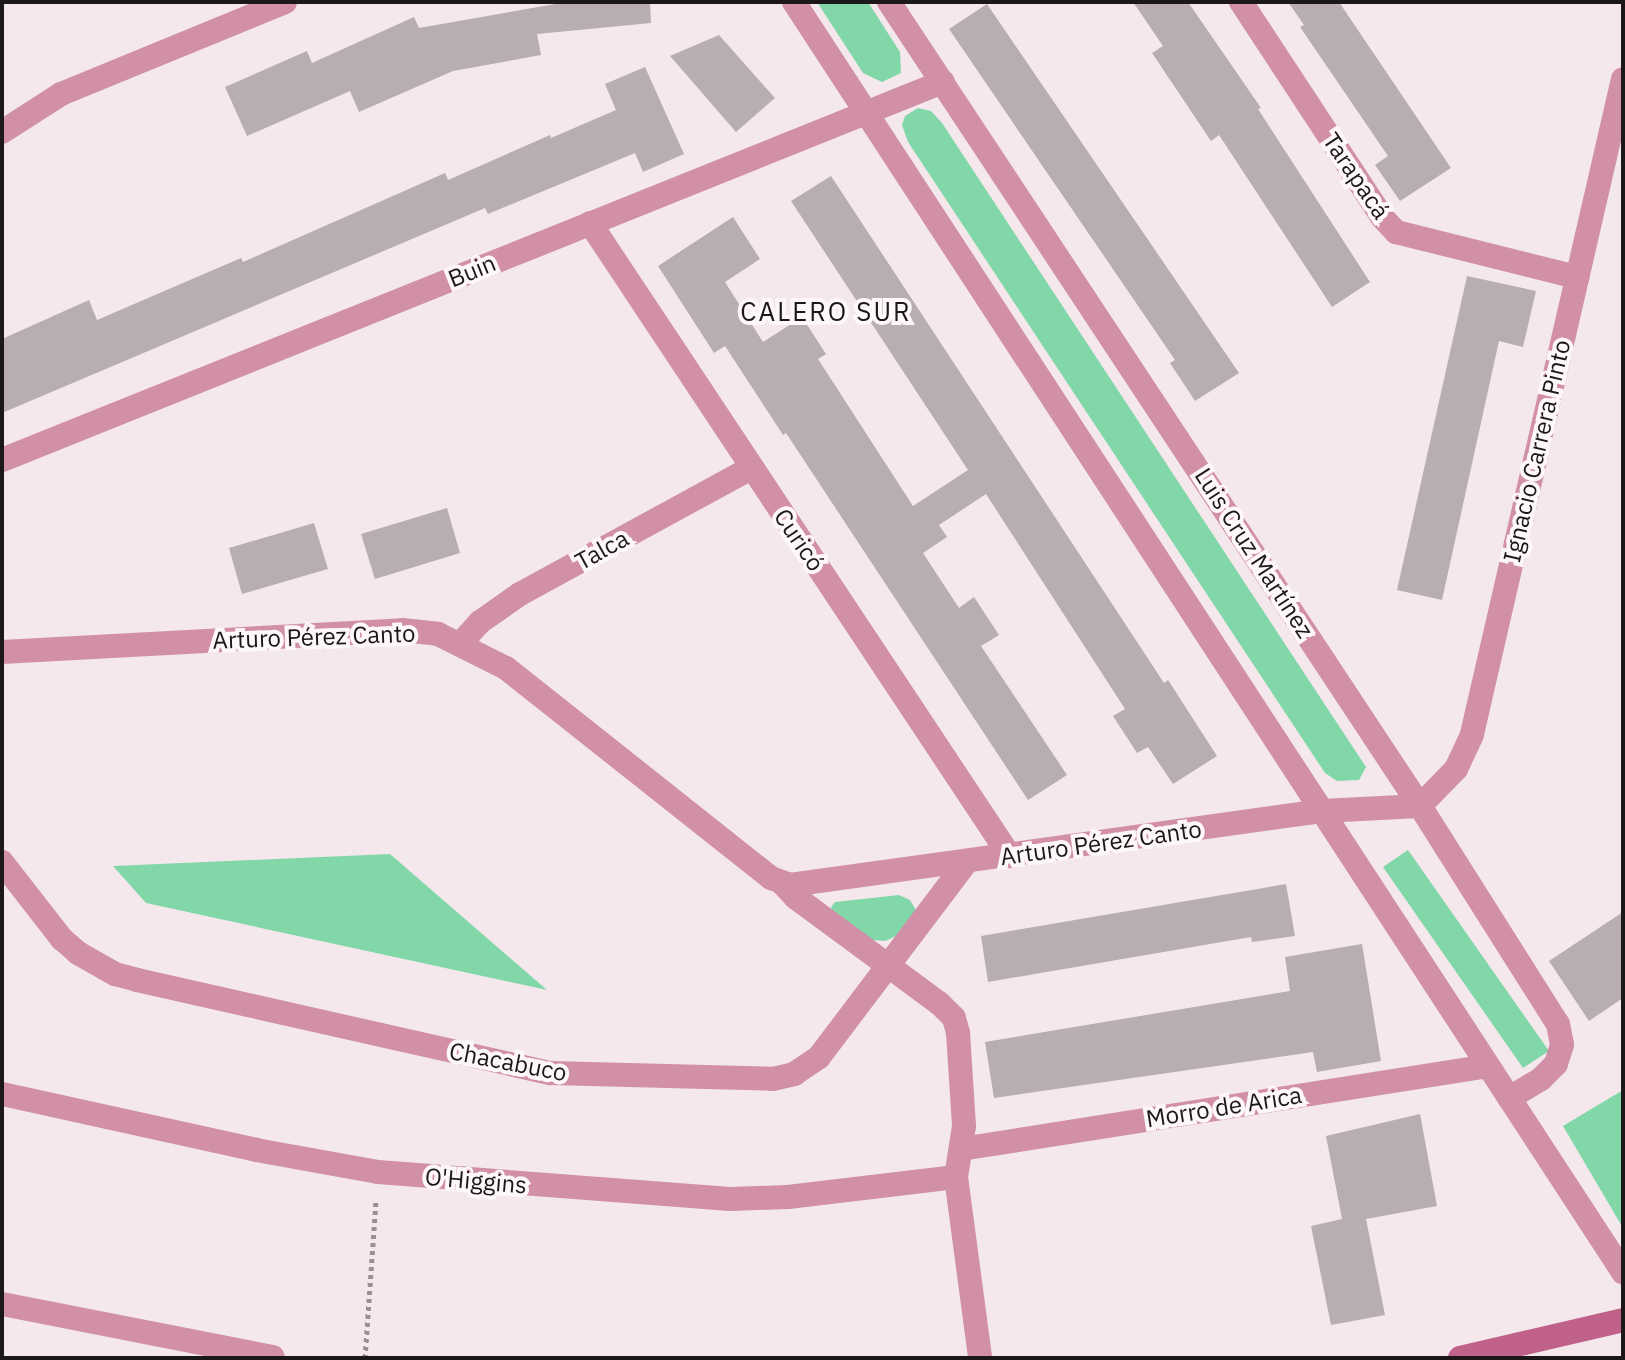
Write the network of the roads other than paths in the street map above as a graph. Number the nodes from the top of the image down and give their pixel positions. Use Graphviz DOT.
graph roads {
  1 [pos="285,2"];
  2 [pos="794,2"];
  3 [pos="889,2"];
  4 [pos="1241,2"];
  5 [pos="1623,79"];
  6 [pos="943,82"];
  7 [pos="866,113"];
  8 [pos="2,132"];
  9 [pos="590,223"];
  10 [pos="1577,277"];
  11 [pos="2,460"];
  12 [pos="751,468"];
  13 [pos="461,643"];
  14 [pos="2,652"];
  15 [pos="1420,806"];
  16 [pos="1322,811"];
  17 [pos="1010,856"];
  18 [pos="967,861"];
  19 [pos="2,862"];
  20 [pos="783,884"];
  21 [pos="888,965"];
  22 [pos="1488,1066"];
  23 [pos="2,1094"];
  24 [pos="1509,1098"];
  25 [pos="961,1149"];
  26 [pos="956,1177"];
  27 [pos="1623,1272"];
  28 [pos="2,1304"];
  29 [pos="1623,1320"];
  30 [pos="273,1357"];
  31 [pos="980,1358"];
  32 [pos="1460,1358"];
  1 -- 8 [label="street"];
  2 -- 7 [label="street"];
  3 -- 6 [label="street, Luis Cruz Martínez"];
  4 -- 10 [label="street, Tarapacá"];
  5 -- 10 [label="street, Ignacio Carrera Pinto"];
  6 -- 7 [label="street, Buin"];
  6 -- 15 [label="street, Luis Cruz Martínez"];
  7 -- 9 [label="street, Buin"];
  7 -- 16 [label="street"];
  9 -- 11 [label="street, Buin"];
  9 -- 12 [label="street, Curicó"];
  10 -- 15 [label="street, Ignacio Carrera Pinto"];
  12 -- 13 [label="street, Talca"];
  12 -- 17 [label="street, Curicó"];
  13 -- 14 [label="street, Arturo Pérez Canto"];
  13 -- 20 [label="street, Arturo Pérez Canto"];
  15 -- 16 [label="street, Arturo Pérez Canto"];
  15 -- 24 [label="street, Luis Cruz Martínez"];
  16 -- 17 [label="street, Arturo Pérez Canto"];
  16 -- 22 [label="street"];
  17 -- 18 [label="street, Arturo Pérez Canto"];
  18 -- 20 [label="street, Arturo Pérez Canto"];
  18 -- 21 [label="street, Chacabuco"];
  19 -- 21 [label="street, Chacabuco"];
  20 -- 21 [label="street, Arturo Pérez Canto"];
  21 -- 25 [label="street, Arturo Pérez Canto"];
  22 -- 24 [label="street"];
  22 -- 25 [label="street, Morro de Arica"];
  23 -- 26 [label="street, O'Higgins"];
  24 -- 27 [label="street"];
  25 -- 26 [label="street, Arturo Pérez Canto"];
  26 -- 31 [label="street, Arturo Pérez Canto"];
  28 -- 30 [label="street"];
  29 -- 32 [label="main road"];
}
